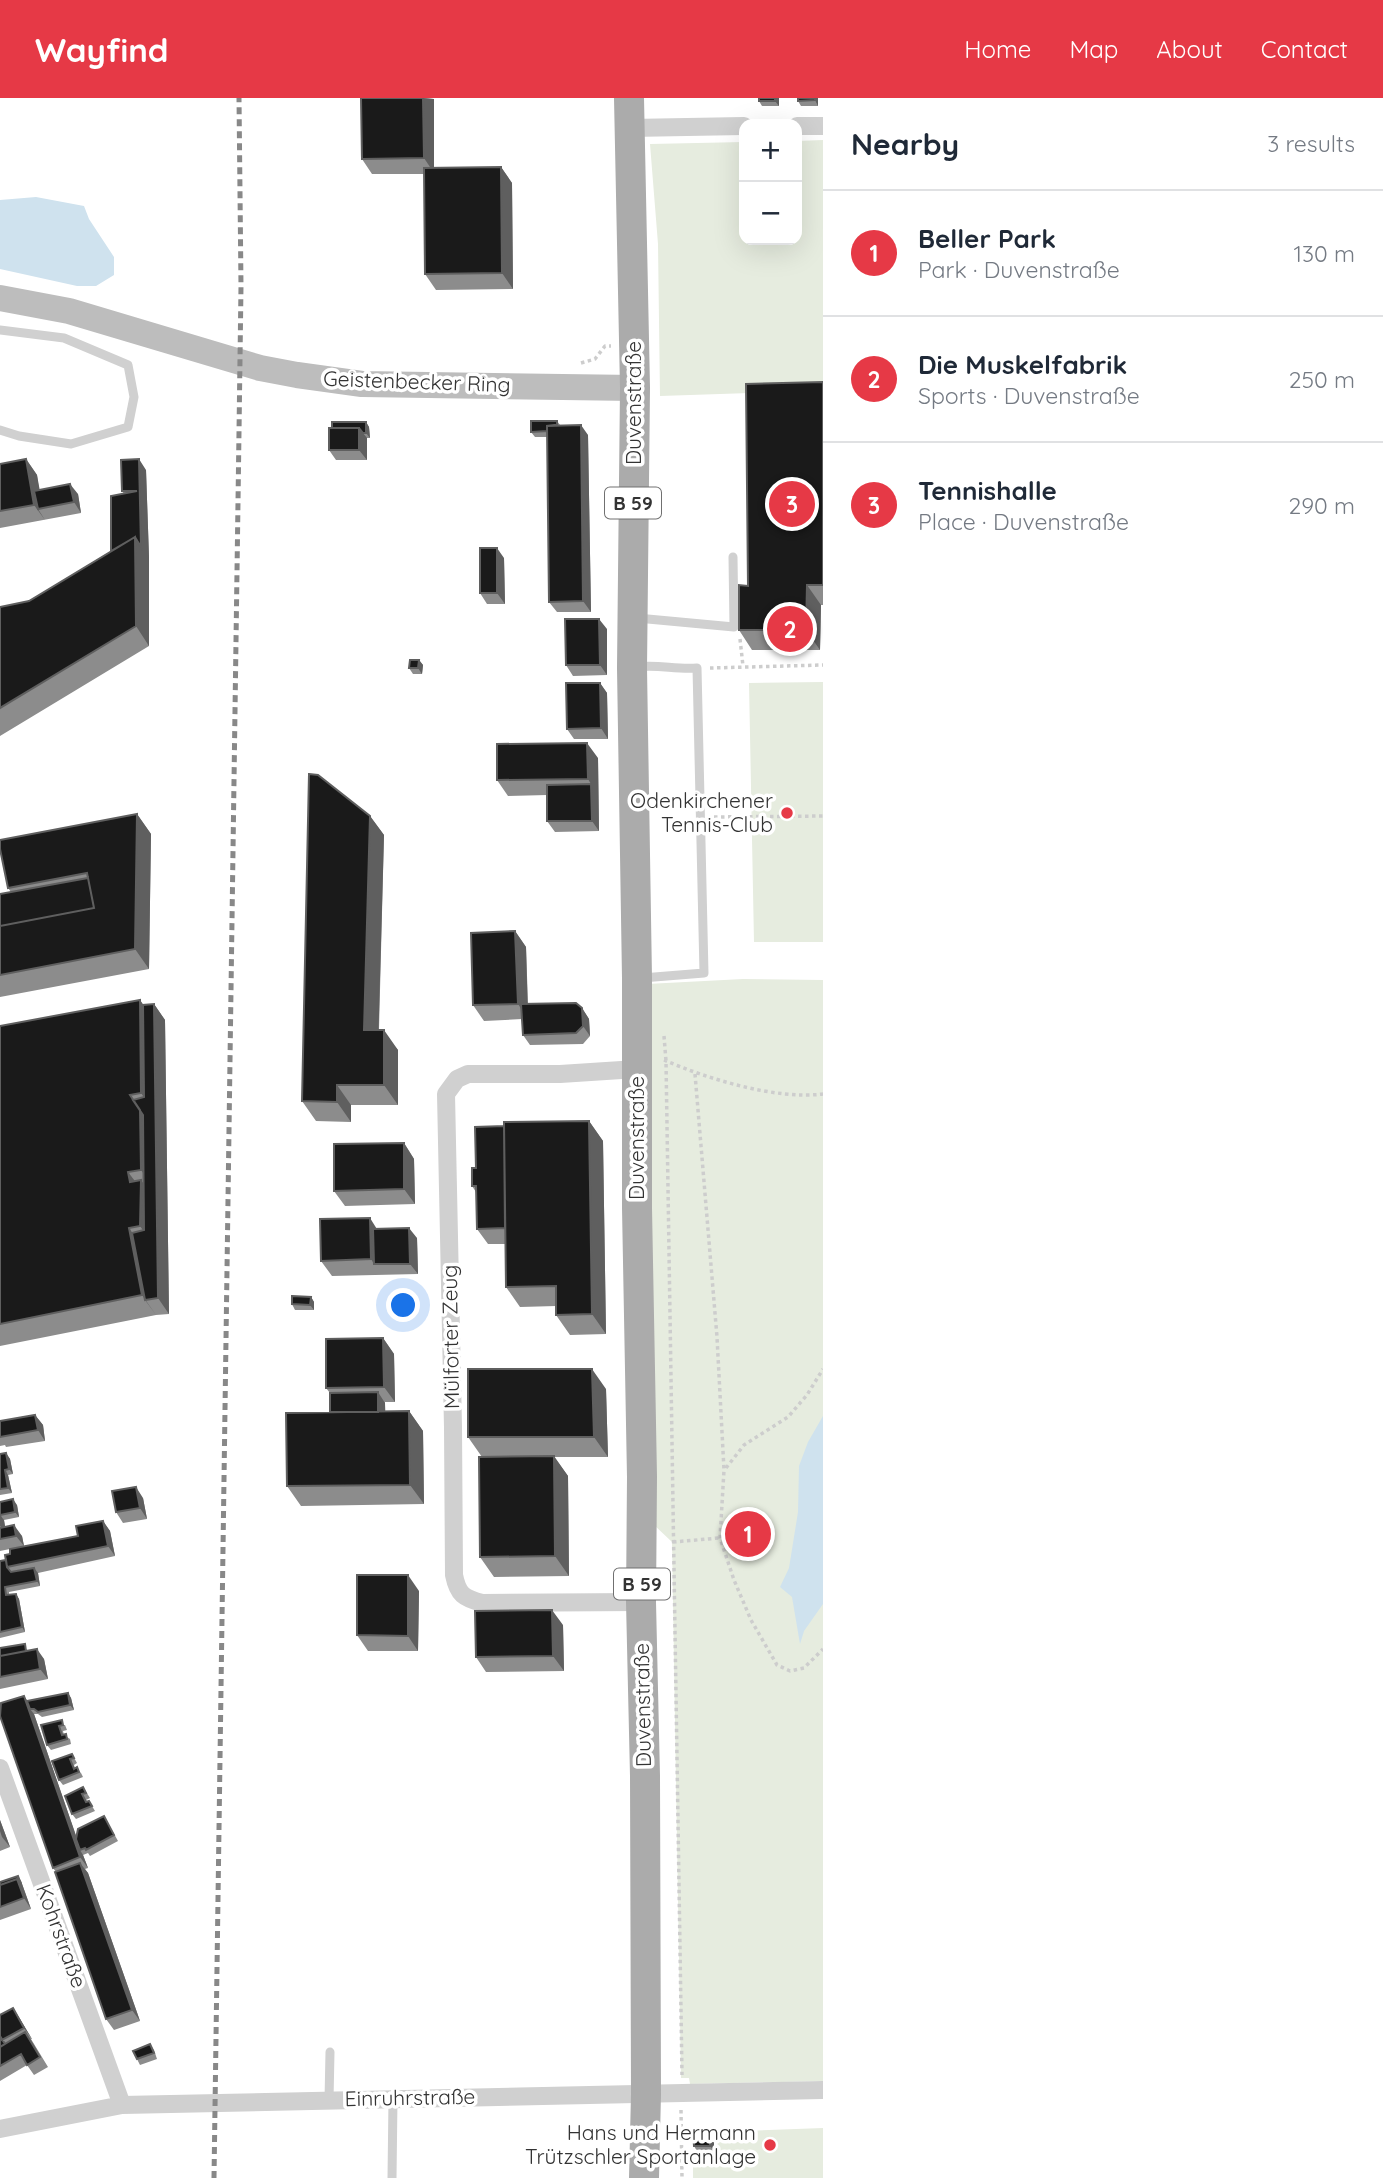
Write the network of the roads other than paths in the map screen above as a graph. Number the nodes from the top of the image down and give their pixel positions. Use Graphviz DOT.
graph roads {
  1 [pos="629,98"];
  2 [pos="739,126"];
  3 [pos="802,126"];
  4 [pos="823,126"];
  5 [pos="630,128"];
  6 [pos="0,298"];
  7 [pos="0,330"];
  8 [pos="635,388"];
  9 [pos="0,430"];
  10 [pos="733,557"];
  11 [pos="632,618"];
  12 [pos="632,668"];
  13 [pos="637,978"];
  14 [pos="637,1059"];
  15 [pos="641,1602"];
  16 [pos="0,1768"];
  17 [pos="330,2052"];
  18 [pos="823,2090"];
  19 [pos="646,2094"];
  20 [pos="393,2099"];
  21 [pos="329,2100"];
  22 [pos="122,2105"];
  23 [pos="0,2130"];
  24 [pos="392,2178"];
  25 [pos="644,2178"];
  1 -- 5 [label="main road, Duvenstraße / B 59"];
  2 -- 5 [label="street"];
  3 -- 4 [label="street"];
  5 -- 8 [label="main road, Duvenstraße / B 59"];
  6 -- 8 [label="main road, Geistenbecker Ring"];
  7 -- 9 [label="lane"];
  8 -- 11 [label="main road, Duvenstraße / B 59"];
  10 -- 11 [label="lane"];
  11 -- 12 [label="main road, Duvenstraße / B 59"];
  12 -- 13 [label="main road, Duvenstraße / B 59"];
  12 -- 13 [label="lane"];
  13 -- 14 [label="main road, Duvenstraße / B 59"];
  14 -- 15 [label="main road, Duvenstraße / B 59"];
  14 -- 15 [label="street, Mülforter Zeug"];
  15 -- 19 [label="main road, Duvenstraße / B 59"];
  16 -- 22 [label="street, Kohrstraße"];
  17 -- 21 [label="lane"];
  18 -- 19 [label="street, Einruhrstraße"];
  19 -- 20 [label="street, Einruhrstraße"];
  19 -- 25 [label="main road, Duvenstraße / B 59"];
  20 -- 21 [label="street, Einruhrstraße"];
  20 -- 24 [label="lane"];
  21 -- 22 [label="street, Einruhrstraße"];
  22 -- 23 [label="street, Einruhrstraße"];
}
